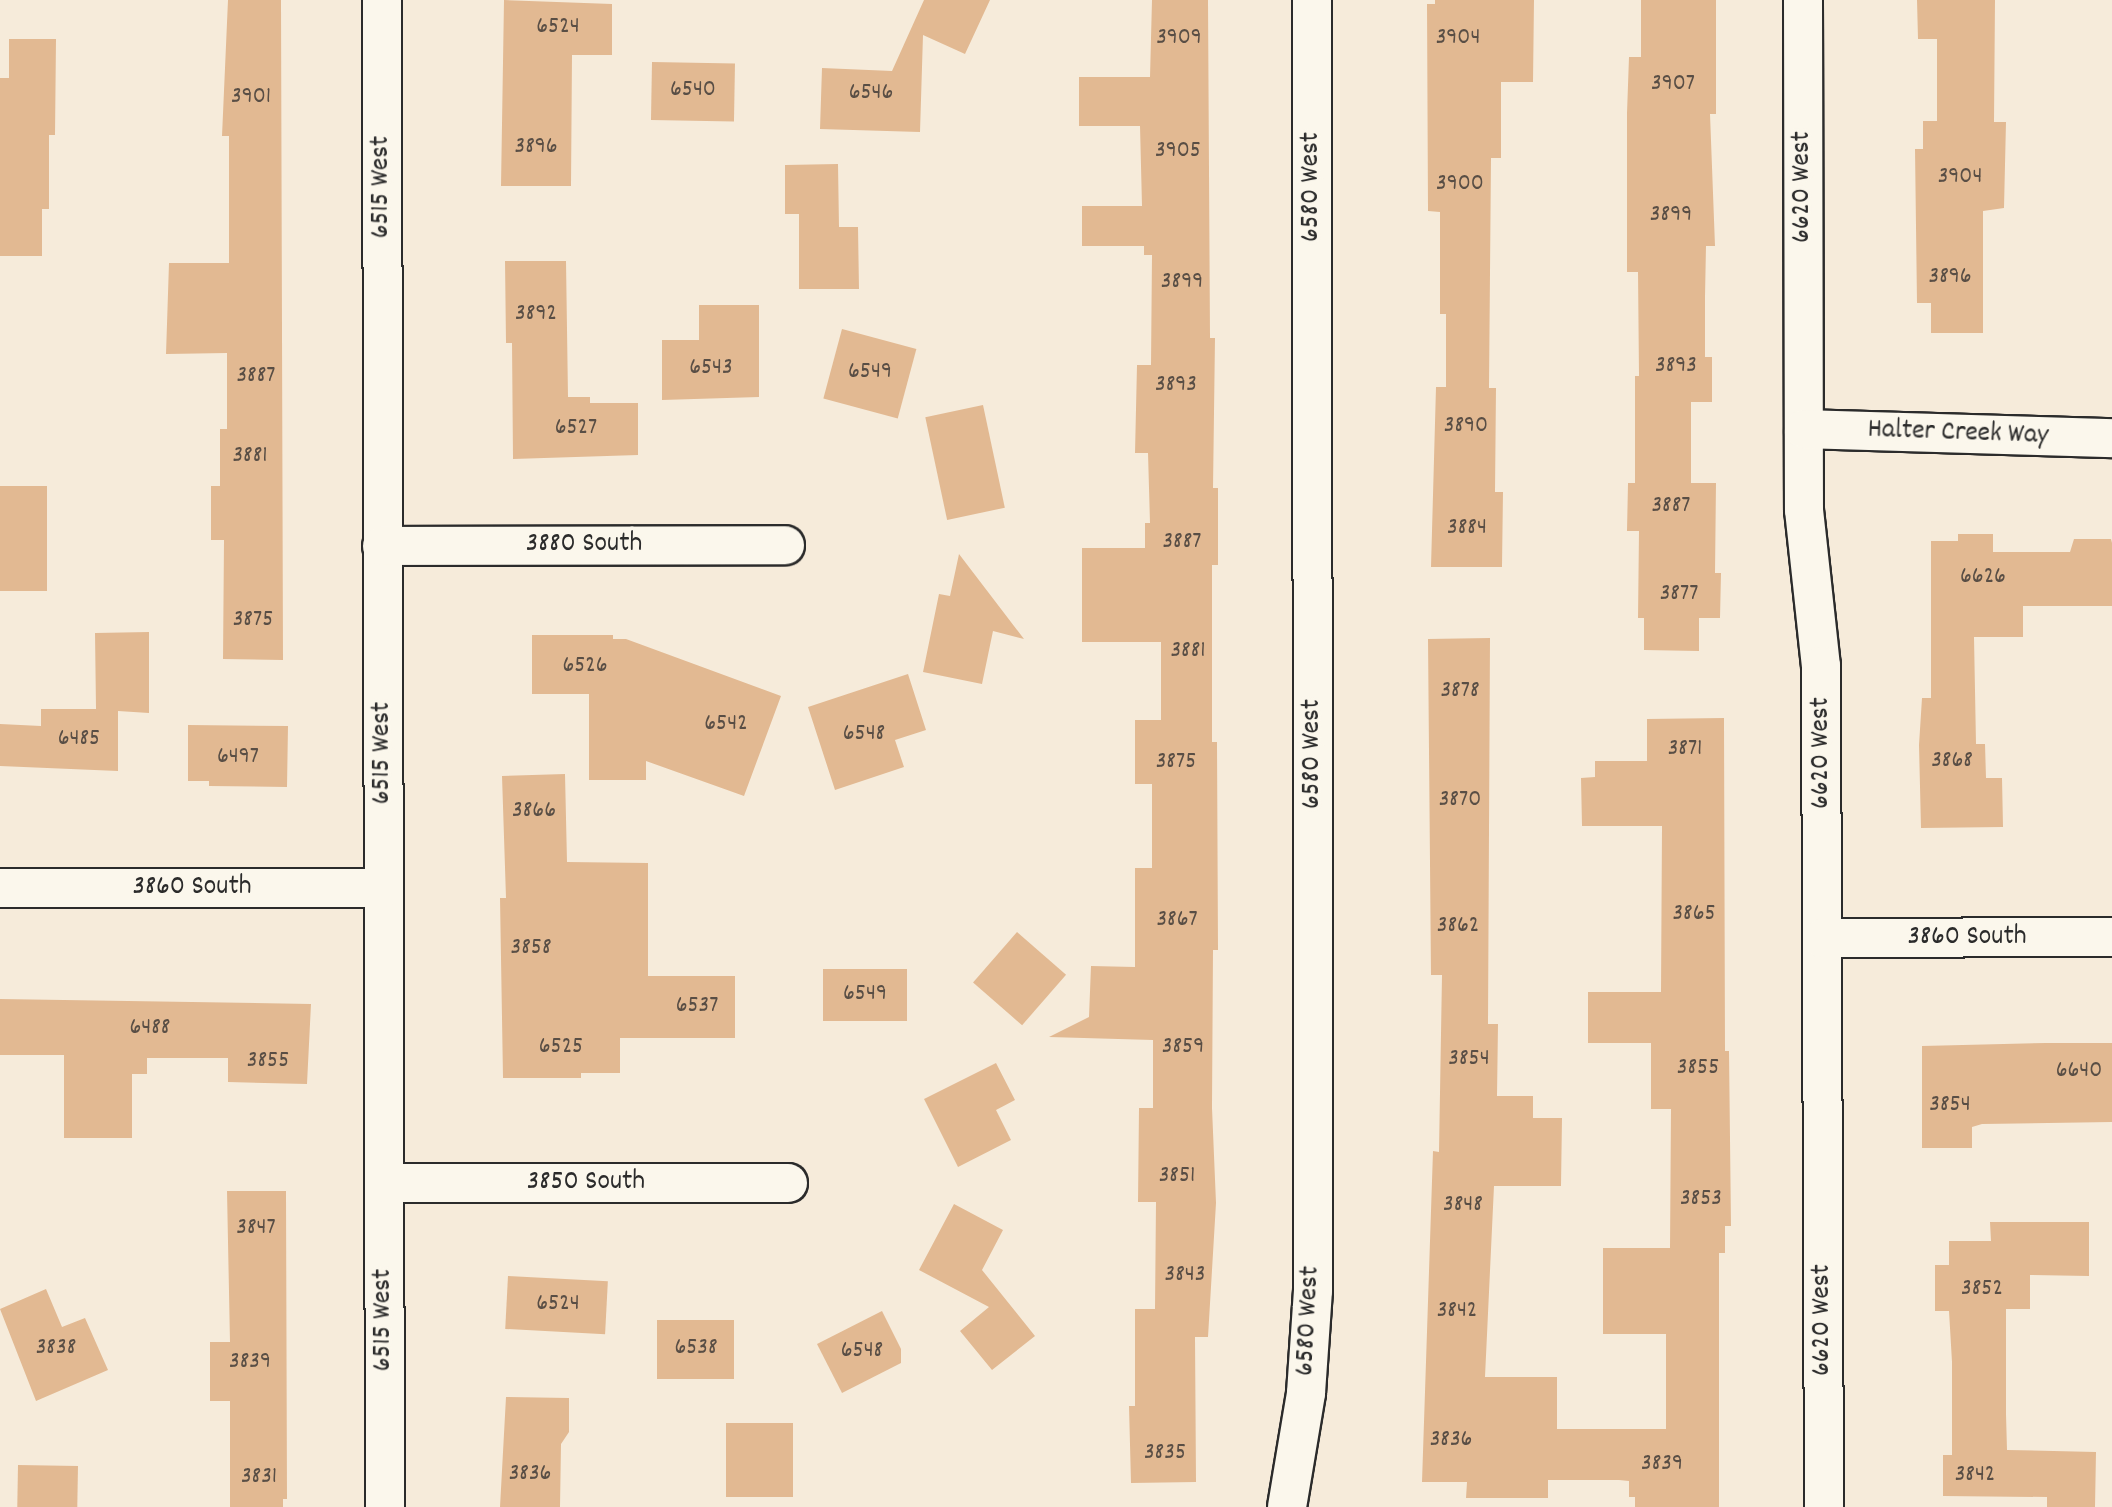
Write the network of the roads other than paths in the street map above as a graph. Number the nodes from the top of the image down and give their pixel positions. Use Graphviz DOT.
graph roads {
  1 [pos="382,0"];
  2 [pos="1312,0"];
  3 [pos="1803,0"];
  4 [pos="1804,429"];
  5 [pos="2112,438"];
  6 [pos="785,545"];
  7 [pos="383,546"];
  8 [pos="0,888"];
  9 [pos="384,888"];
  10 [pos="2112,937"];
  11 [pos="1822,938"];
  12 [pos="788,1183"];
  13 [pos="384,1184"];
  14 [pos="385,1507"];
  15 [pos="1287,1507"];
  16 [pos="1824,1507"];
  1 -- 7 [label="street, 6515 West"];
  2 -- 15 [label="street, 6580 West"];
  3 -- 4 [label="street, 6620 West"];
  4 -- 5 [label="street, Halter Creek Way"];
  4 -- 11 [label="street, 6620 West"];
  6 -- 7 [label="street, 3880 South"];
  7 -- 9 [label="street, 6515 West"];
  8 -- 9 [label="street, 3860 South"];
  9 -- 13 [label="street, 6515 West"];
  10 -- 11 [label="street, 3860 South"];
  11 -- 16 [label="street, 6620 West"];
  12 -- 13 [label="street, 3850 South"];
  13 -- 14 [label="street, 6515 West"];
}
